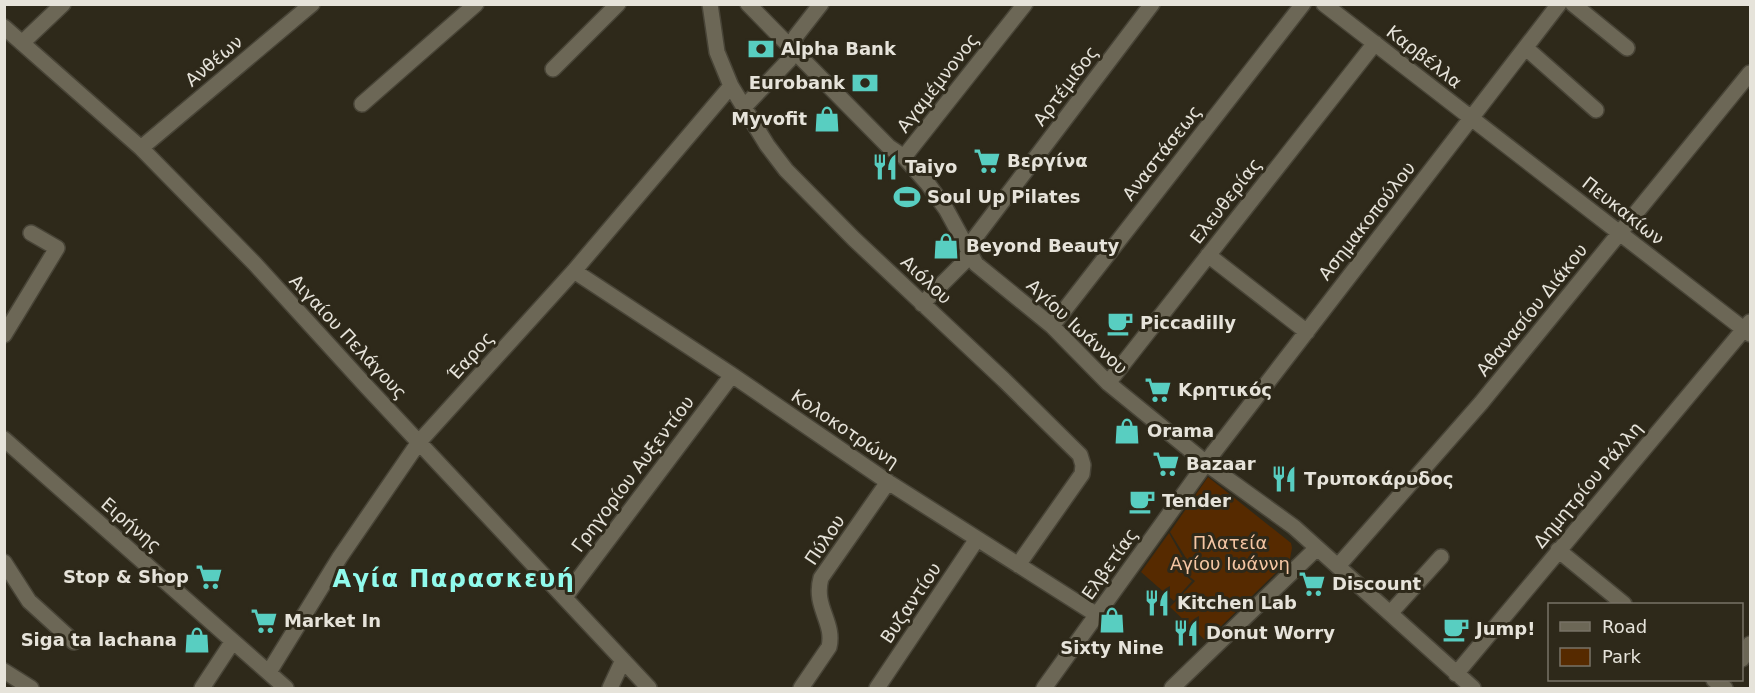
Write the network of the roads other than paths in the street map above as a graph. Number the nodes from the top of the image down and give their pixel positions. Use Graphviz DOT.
graph roads {
  1 [pos="63,4"];
  2 [pos="312,4"];
  3 [pos="476,4"];
  4 [pos="618,4"];
  5 [pos="710,4"];
  6 [pos="748,4"];
  7 [pos="821,4"];
  8 [pos="1025,4"];
  9 [pos="1152,4"];
  10 [pos="1303,4"];
  11 [pos="1324,4"];
  12 [pos="1559,4"];
  13 [pos="1573,4"];
  14 [pos="4,27"];
  15 [pos="22,43"];
  16 [pos="1375,44"];
  17 [pos="792,48"];
  18 [pos="1526,48"];
  19 [pos="1628,48"];
  20 [pos="553,69"];
  21 [pos="1750,73"];
  22 [pos="731,86"];
  23 [pos="363,104"];
  24 [pos="745,106"];
  25 [pos="1596,110"];
  26 [pos="1471,118"];
  27 [pos="141,148"];
  28 [pos="904,156"];
  29 [pos="31,233"];
  30 [pos="1620,234"];
  31 [pos="969,251"];
  32 [pos="1208,255"];
  33 [pos="574,271"];
  34 [pos="922,304"];
  35 [pos="1052,326"];
  36 [pos="1748,328"];
  37 [pos="1306,332"];
  38 [pos="4,335"];
  39 [pos="732,375"];
  40 [pos="1108,383"];
  41 [pos="4,438"];
  42 [pos="419,442"];
  43 [pos="1206,462"];
  44 [pos="888,482"];
  45 [pos="977,539"];
  46 [pos="1317,548"];
  47 [pos="1558,550"];
  48 [pos="1441,556"];
  49 [pos="4,562"];
  50 [pos="1018,565"];
  51 [pos="1338,566"];
  52 [pos="565,597"];
  53 [pos="1623,603"];
  54 [pos="1394,609"];
  55 [pos="1097,615"];
  56 [pos="233,641"];
  57 [pos="74,642"];
  58 [pos="623,660"];
  59 [pos="4,671"];
  60 [pos="269,672"];
  61 [pos="1456,674"];
  62 [pos="32,688"];
  63 [pos="202,688"];
  64 [pos="286,688"];
  65 [pos="610,688"];
  66 [pos="650,688"];
  67 [pos="801,688"];
  68 [pos="877,688"];
  69 [pos="1044,688"];
  70 [pos="1173,688"];
  71 [pos="1473,688"];
  1 -- 15 [label="street"];
  2 -- 27 [label="street, Ανθέων"];
  3 -- 23 [label="street"];
  4 -- 20 [label="street"];
  5 -- 22 [label="street, Αιόλου"];
  6 -- 17 [label="street, Αγίου Ιωάννου"];
  7 -- 17 [label="street"];
  8 -- 28 [label="street, Αγαμέμνονος"];
  9 -- 31 [label="street, Αρτέμιδος"];
  10 -- 35 [label="street, Αναστάσεως"];
  11 -- 16 [label="street, Καρβέλλα"];
  12 -- 18 [label="street, Ασημακοπούλου"];
  13 -- 19 [label="street"];
  14 -- 15 [label="street, Αιγαίου Πελάγους"];
  15 -- 27 [label="street, Αιγαίου Πελάγους"];
  16 -- 26 [label="street, Καρβέλλα"];
  16 -- 32 [label="street, Ελευθερίας"];
  17 -- 24 [label="street"];
  17 -- 28 [label="street, Αγίου Ιωάννου"];
  18 -- 25 [label="street"];
  18 -- 26 [label="street, Ασημακοπούλου"];
  21 -- 30 [label="street, Αθανασίου Διάκου"];
  22 -- 24 [label="street, Αιόλου"];
  22 -- 33 [label="street, Έαρος"];
  24 -- 34 [label="street, Αιόλου"];
  26 -- 30 [label="street, Πευκακίων"];
  26 -- 37 [label="street, Ασημακοπούλου"];
  27 -- 42 [label="street, Αιγαίου Πελάγους"];
  28 -- 31 [label="street, Αγίου Ιωάννου"];
  29 -- 38 [label="street"];
  30 -- 36 [label="street, Πευκακίων"];
  30 -- 51 [label="street, Αθανασίου Διάκου"];
  31 -- 34 [label="street, Αρτέμιδος"];
  31 -- 35 [label="street, Αγίου Ιωάννου"];
  32 -- 37 [label="street"];
  32 -- 40 [label="street, Ελευθερίας"];
  33 -- 39 [label="street, Κολοκοτρώνη"];
  33 -- 42 [label="street, Έαρος"];
  34 -- 50 [label="street, Αιόλου"];
  35 -- 40 [label="street, Αγίου Ιωάννου"];
  36 -- 47 [label="street, Δημητρίου Ράλλη"];
  37 -- 43 [label="street, Ασημακοπούλου"];
  39 -- 44 [label="street, Κολοκοτρώνη"];
  39 -- 52 [label="street, Γρηγορίου Αυξεντίου"];
  40 -- 43 [label="street, Αγίου Ιωάννου"];
  41 -- 56 [label="street, Ειρήνης"];
  42 -- 52 [label="street, Αιγαίου Πελάγους"];
  42 -- 60 [label="street, Έαρος"];
  43 -- 46 [label="street, Αγίου Ιωάννου"];
  43 -- 55 [label="street, Ελβετίας"];
  44 -- 45 [label="street, Κολοκοτρώνη"];
  44 -- 67 [label="street, Πύλου"];
  45 -- 50 [label="street, Κολοκοτρώνη"];
  45 -- 68 [label="street, Βυζαντίου"];
  46 -- 51 [label="street, Αγίου Ιωάννου"];
  46 -- 70 [label="street"];
  47 -- 53 [label="street"];
  47 -- 61 [label="street, Δημητρίου Ράλλη"];
  48 -- 54 [label="street"];
  49 -- 57 [label="street"];
  50 -- 55 [label="street, Κολοκοτρώνη"];
  51 -- 61 [label="street, Αγίου Ιωάννου"];
  52 -- 58 [label="street, Αιγαίου Πελάγους"];
  55 -- 69 [label="street, Ελβετίας"];
  56 -- 60 [label="street, Ειρήνης"];
  56 -- 63 [label="street"];
  58 -- 65 [label="street"];
  58 -- 66 [label="street, Αιγαίου Πελάγους"];
  59 -- 62 [label="street"];
  60 -- 64 [label="street, Ειρήνης"];
  61 -- 71 [label="street, Αγίου Ιωάννου"];
}
